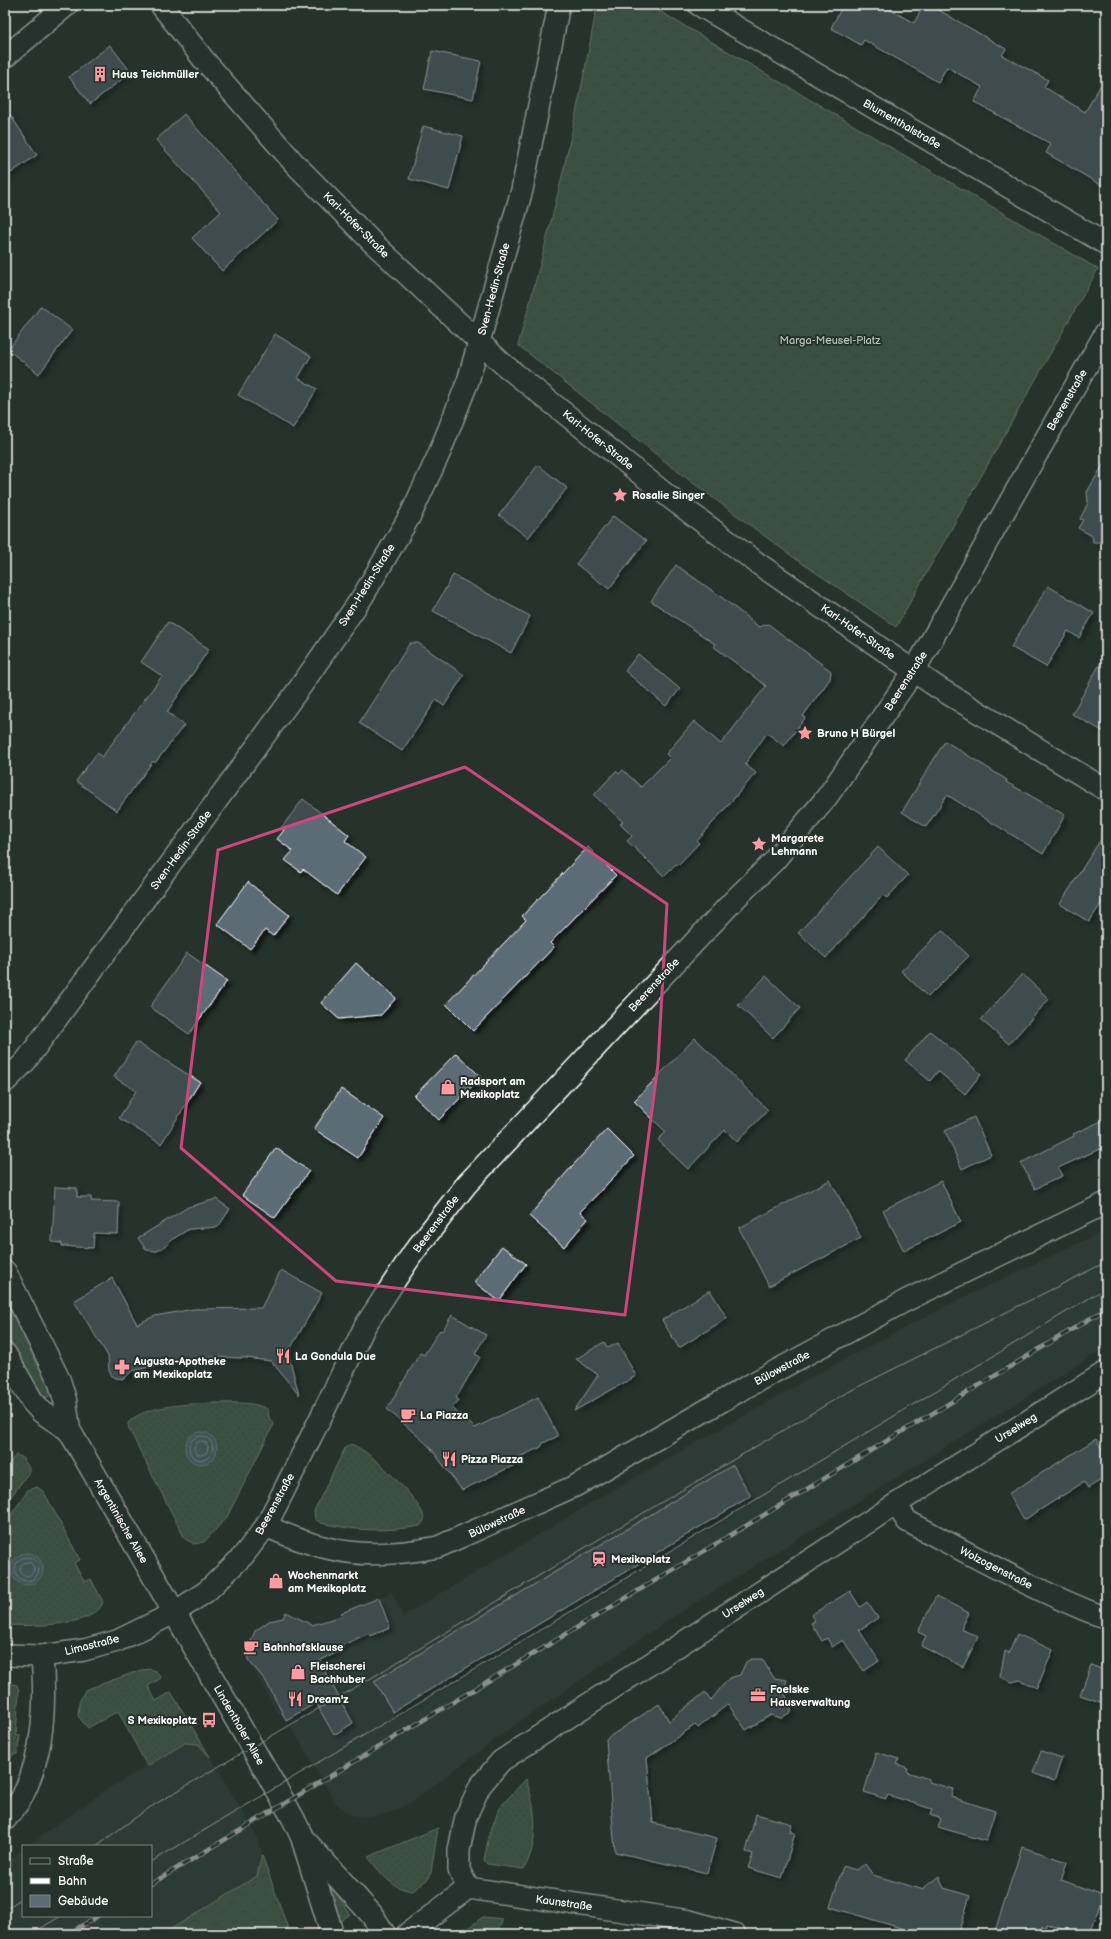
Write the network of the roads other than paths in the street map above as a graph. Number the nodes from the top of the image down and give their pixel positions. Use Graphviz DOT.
graph roads {
  1 [pos="67,5"];
  2 [pos="161,5"];
  3 [pos="559,5"];
  4 [pos="699,5"];
  5 [pos="5,57"];
  6 [pos="1106,244"];
  7 [pos="1106,332"];
  8 [pos="480,342"];
  9 [pos="914,671"];
  10 [pos="1106,790"];
  11 [pos="5,1082"];
  12 [pos="1106,1203"];
  13 [pos="5,1272"];
  14 [pos="5,1354"];
  15 [pos="1106,1372"];
  16 [pos="69,1430"];
  17 [pos="896,1504"];
  18 [pos="266,1526"];
  19 [pos="174,1613"];
  20 [pos="1106,1618"];
  21 [pos="5,1655"];
  22 [pos="42,1656"];
  23 [pos="5,1820"];
  24 [pos="302,1837"];
  25 [pos="468,1888"];
  26 [pos="332,1934"];
  27 [pos="384,1934"];
  28 [pos="407,1934"];
  29 [pos="735,1934"];
  1 -- 5 [label="street"];
  2 -- 8 [label="street, Karl-Hofer-Straße"];
  3 -- 8 [label="street, Sven-Hedin-Straße"];
  4 -- 6 [label="street, Blumenthalstraße"];
  7 -- 9 [label="street, Beerenstraße"];
  8 -- 9 [label="street, Karl-Hofer-Straße"];
  8 -- 11 [label="street, Sven-Hedin-Straße"];
  9 -- 10 [label="street, Karl-Hofer-Straße"];
  9 -- 18 [label="street, Beerenstraße"];
  12 -- 18 [label="street, Bülowstraße"];
  13 -- 16 [label="main road, Argentinische Allee"];
  14 -- 16 [label="main road, Argentinische Allee"];
  15 -- 17 [label="street, Urselweg"];
  16 -- 19 [label="main road, Argentinische Allee"];
  17 -- 20 [label="street, Wolzogenstraße"];
  17 -- 25 [label="street, Urselweg"];
  18 -- 19 [label="street, Beerenstraße"];
  19 -- 22 [label="street, Limastraße"];
  19 -- 24 [label="main road, Lindenthaler Allee"];
  21 -- 22 [label="street, Limastraße"];
  22 -- 23 [label="street"];
  24 -- 26 [label="main road, Lindenthaler Allee"];
  24 -- 27 [label="main road, Lindenthaler Allee"];
  25 -- 28 [label="street"];
  25 -- 29 [label="street, Kaunstraße"];
}
